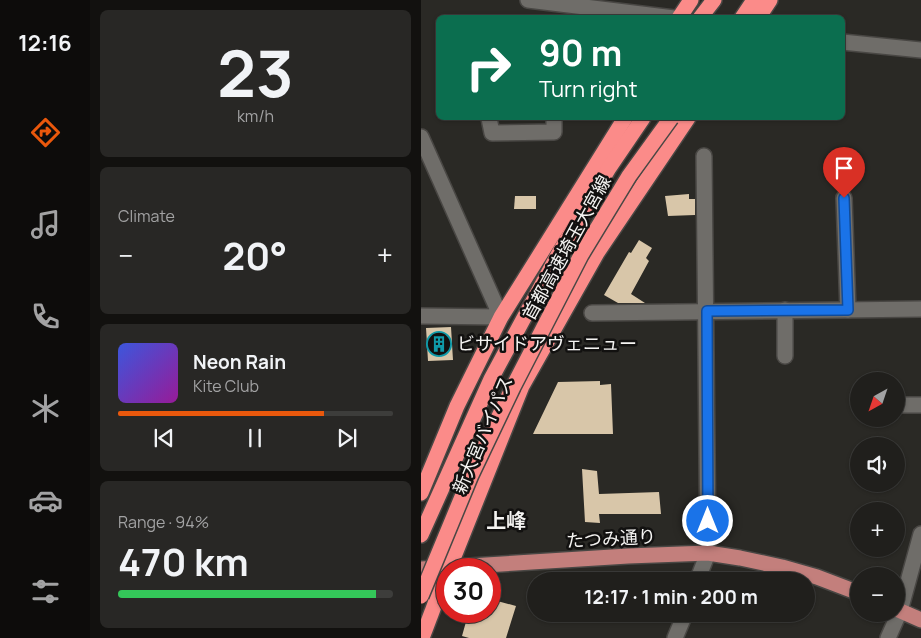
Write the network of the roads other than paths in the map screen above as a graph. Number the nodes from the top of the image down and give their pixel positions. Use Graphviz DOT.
graph roads {
  1 [pos="528,0"];
  2 [pos="691,0"];
  3 [pos="714,0"];
  4 [pos="723,0"];
  5 [pos="754,0"];
  6 [pos="771,0"];
  7 [pos="553,10"];
  8 [pos="629,15"];
  9 [pos="682,15"];
  10 [pos="706,15"];
  11 [pos="706,15"];
  12 [pos="744,15"];
  13 [pos="760,15"];
  14 [pos="845,42"];
  15 [pos="921,50"];
  16 [pos="489,120"];
  17 [pos="554,120"];
  18 [pos="624,120"];
  19 [pos="642,120"];
  20 [pos="670,120"];
  21 [pos="687,120"];
  22 [pos="421,137"];
  23 [pos="704,156"];
  24 [pos="844,198"];
  25 [pos="921,309"];
  26 [pos="785,310"];
  27 [pos="848,310"];
  28 [pos="707,311"];
  29 [pos="593,313"];
  30 [pos="421,316"];
  31 [pos="501,317"];
  32 [pos="785,356"];
  33 [pos="905,405"];
  34 [pos="921,405"];
  35 [pos="421,493"];
  36 [pos="921,534"];
  37 [pos="421,535"];
  38 [pos="708,553"];
  39 [pos="452,558"];
  40 [pos="501,565"];
  41 [pos="421,569"];
  42 [pos="436,569"];
  43 [pos="701,572"];
  44 [pos="905,587"];
  45 [pos="850,590"];
  46 [pos="421,596"];
  47 [pos="436,601"];
  48 [pos="905,613"];
  49 [pos="921,620"];
  50 [pos="682,622"];
  51 [pos="894,622"];
  52 [pos="422,638"];
  53 [pos="675,638"];
  54 [pos="888,638"];
  1 -- 7 [label="street"];
  2 -- 9 [label="highway"];
  3 -- 10 [label="highway"];
  4 -- 11 [label="highway"];
  5 -- 12 [label="highway"];
  6 -- 13 [label="highway"];
  7 -- 8 [label="street"];
  14 -- 15 [label="street"];
  16 -- 17 [label="street"];
  18 -- 31 [label="highway, 新大宮バイパス"];
  19 -- 37 [label="highway, 首都高速埼玉大宮線"];
  20 -- 46 [label="highway, 首都高速埼玉大宮線, bridge"];
  21 -- 39 [label="highway, 新大宮バイパス"];
  22 -- 31 [label="street"];
  23 -- 28 [label="street"];
  24 -- 27 [label="street"];
  25 -- 27 [label="street"];
  26 -- 27 [label="street"];
  26 -- 28 [label="street"];
  26 -- 32 [label="street"];
  28 -- 29 [label="street"];
  28 -- 38 [label="street"];
  30 -- 31 [label="street"];
  31 -- 35 [label="highway, 新大宮バイパス"];
  33 -- 34 [label="street"];
  36 -- 44 [label="street"];
  38 -- 40 [label="main road, たつみ通り"];
  38 -- 43 [label="street"];
  38 -- 45 [label="main road, たつみ通り"];
  41 -- 42 [label="main road, たつみ通り"];
  47 -- 52 [label="highway, 新大宮バイパス"];
  48 -- 49 [label="main road"];
  50 -- 53 [label="street"];
  51 -- 54 [label="street"];
}
